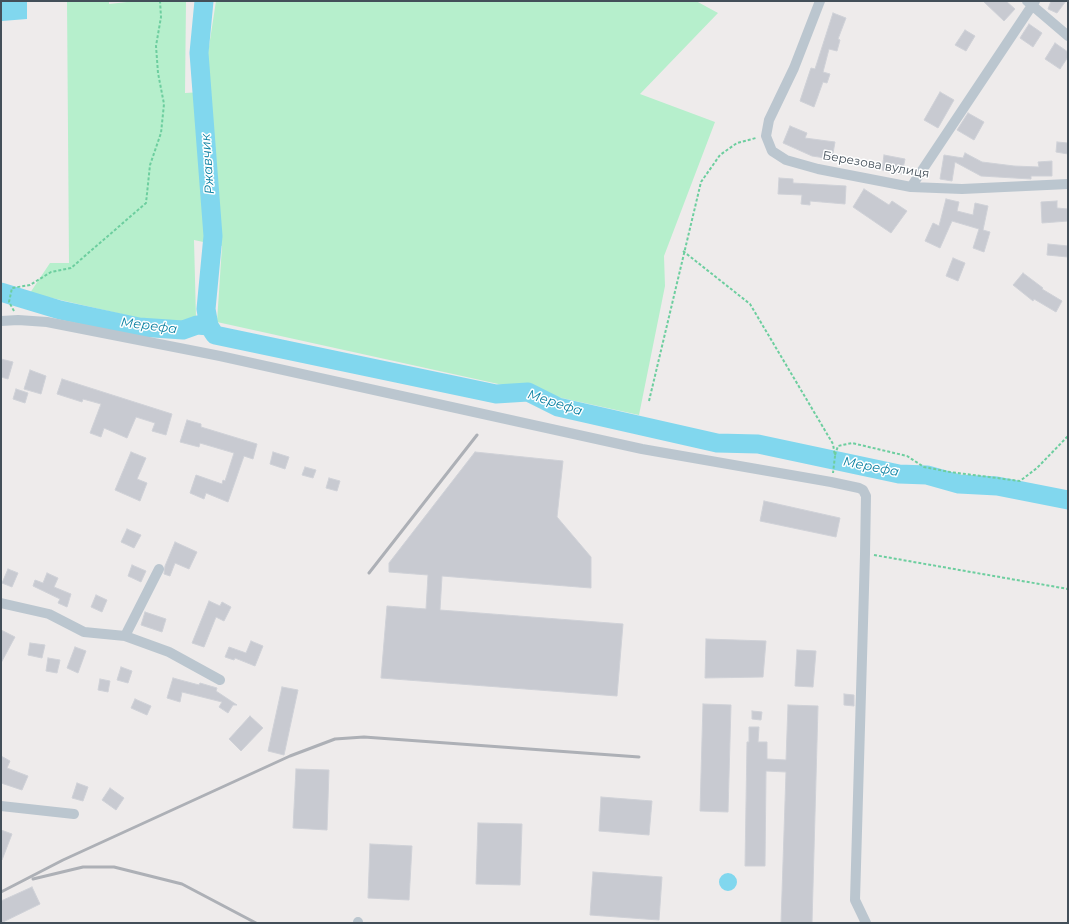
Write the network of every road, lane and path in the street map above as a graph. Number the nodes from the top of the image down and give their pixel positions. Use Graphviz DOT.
graph roads {
  1 [pos="160,1"];
  2 [pos="820,1"];
  3 [pos="1031,2"];
  4 [pos="1068,36"];
  5 [pos="766,136"];
  6 [pos="1068,184"];
  7 [pos="911,187"];
  8 [pos="683,252"];
  9 [pos="9,302"];
  10 [pos="1,322"];
  11 [pos="649,401"];
  12 [pos="1068,436"];
  13 [pos="835,456"];
  14 [pos="834,467"];
  15 [pos="865,554"];
  16 [pos="159,569"];
  17 [pos="1068,589"];
  18 [pos="1,603"];
  19 [pos="125,636"];
  20 [pos="220,680"];
  21 [pos="1,806"];
  22 [pos="74,814"];
  23 [pos="866,923"];
  1 -- 9 [label="path"];
  2 -- 5 [label="street"];
  3 -- 4 [label="street"];
  3 -- 7 [label="street"];
  5 -- 7 [label="street, Березова вулиця"];
  5 -- 8 [label="path"];
  6 -- 7 [label="street, Березова вулиця"];
  8 -- 11 [label="path"];
  8 -- 13 [label="path"];
  10 -- 15 [label="street"];
  12 -- 13 [label="path"];
  13 -- 14 [label="path"];
  15 -- 17 [label="path"];
  15 -- 23 [label="street"];
  16 -- 19 [label="street"];
  18 -- 19 [label="street"];
  19 -- 20 [label="street"];
  21 -- 22 [label="street"];
}
